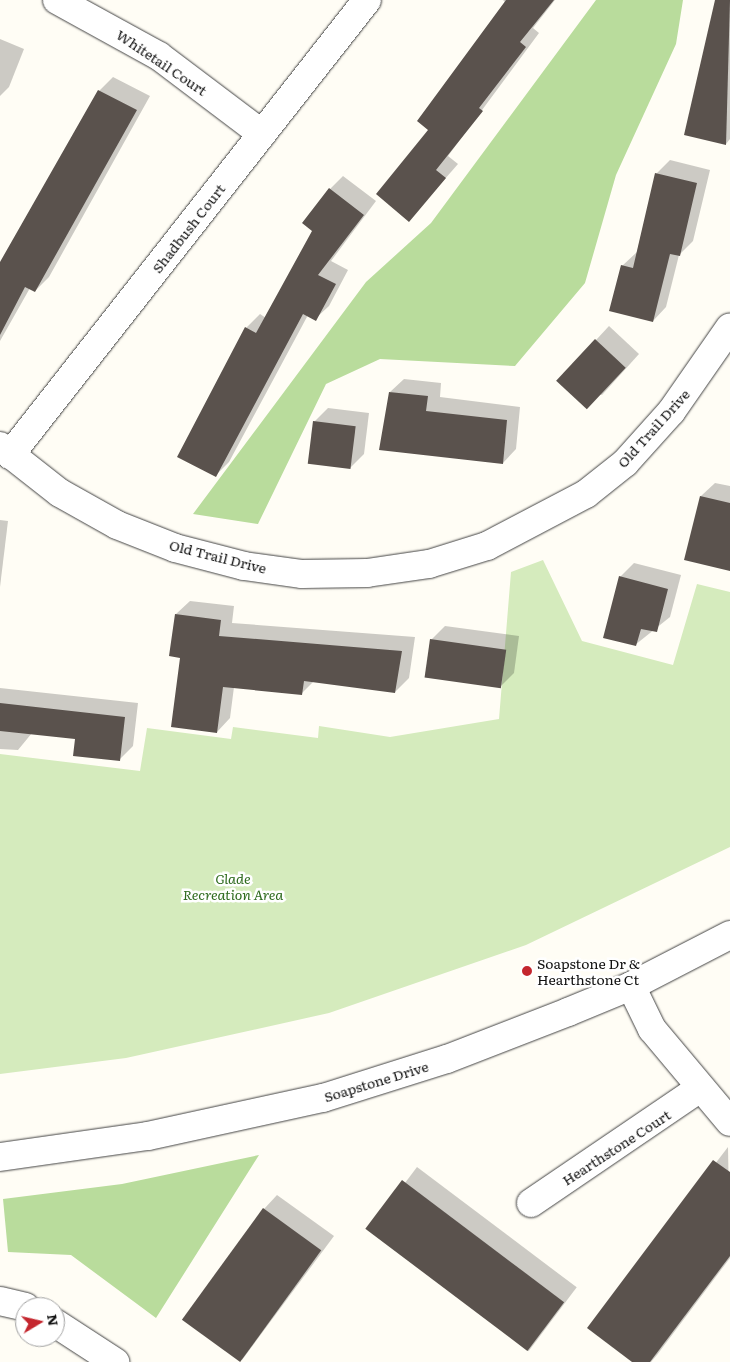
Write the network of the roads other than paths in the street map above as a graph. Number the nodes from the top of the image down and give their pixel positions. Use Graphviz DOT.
graph roads {
  1 [pos="57,0"];
  2 [pos="367,0"];
  3 [pos="262,134"];
  4 [pos="730,327"];
  5 [pos="5,451"];
  6 [pos="730,934"];
  7 [pos="631,986"];
  8 [pos="699,1089"];
  9 [pos="730,1122"];
  10 [pos="0,1158"];
  11 [pos="531,1203"];
  12 [pos="0,1302"];
  13 [pos="15,1305"];
  14 [pos="65,1330"];
  15 [pos="115,1362"];
  1 -- 3 [label="street, Whitetail Court"];
  2 -- 3 [label="street, Shadbush Court"];
  3 -- 5 [label="street, Shadbush Court"];
  4 -- 5 [label="street, Old Trail Drive"];
  6 -- 7 [label="street, Soapstone Drive"];
  7 -- 8 [label="street"];
  7 -- 10 [label="street, Soapstone Drive"];
  8 -- 9 [label="street"];
  8 -- 11 [label="street, Hearthstone Court"];
  12 -- 13 [label="street"];
  14 -- 15 [label="street"];
}
